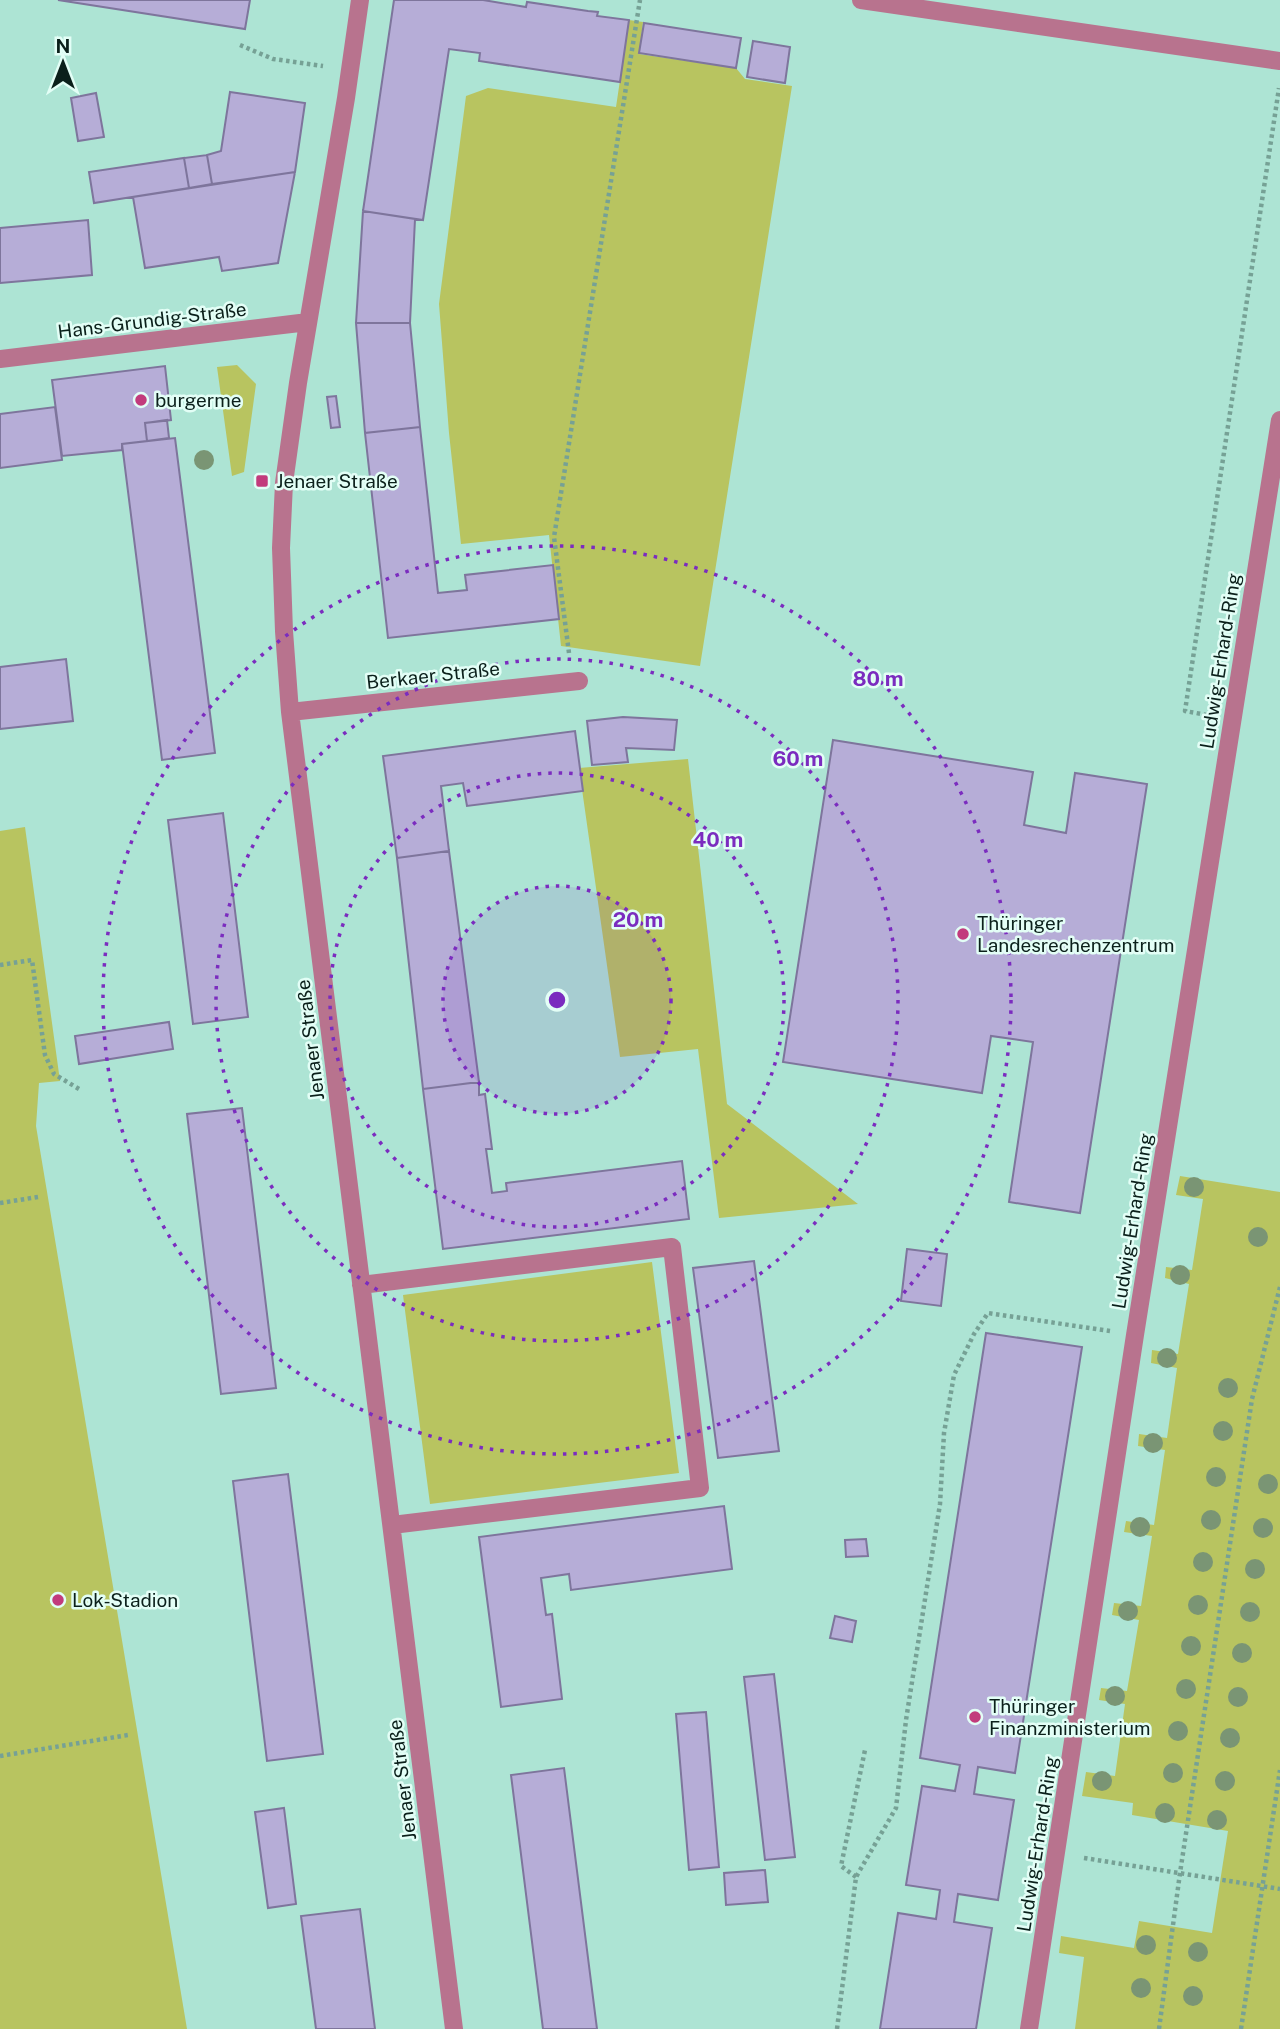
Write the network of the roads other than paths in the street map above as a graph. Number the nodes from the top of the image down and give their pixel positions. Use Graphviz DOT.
graph roads {
  1 [pos="360,0"];
  2 [pos="861,0"];
  3 [pos="1280,61"];
  4 [pos="308,322"];
  5 [pos="0,359"];
  6 [pos="1280,419"];
  7 [pos="575,682"];
  8 [pos="290,712"];
  9 [pos="360,1284"];
  10 [pos="392,1525"];
  11 [pos="454,2029"];
  12 [pos="1029,2029"];
  1 -- 4 [label="street, Jenaer Straße"];
  2 -- 3 [label="street"];
  4 -- 5 [label="street, Hans-Grundig-Straße"];
  4 -- 8 [label="street, Jenaer Straße"];
  6 -- 12 [label="street, Ludwig-Erhard-Ring"];
  7 -- 8 [label="street, Berkaer Straße"];
  8 -- 9 [label="street, Jenaer Straße"];
  9 -- 10 [label="street, Jenaer Straße"];
  9 -- 10 [label="street"];
  10 -- 11 [label="street, Jenaer Straße"];
}
